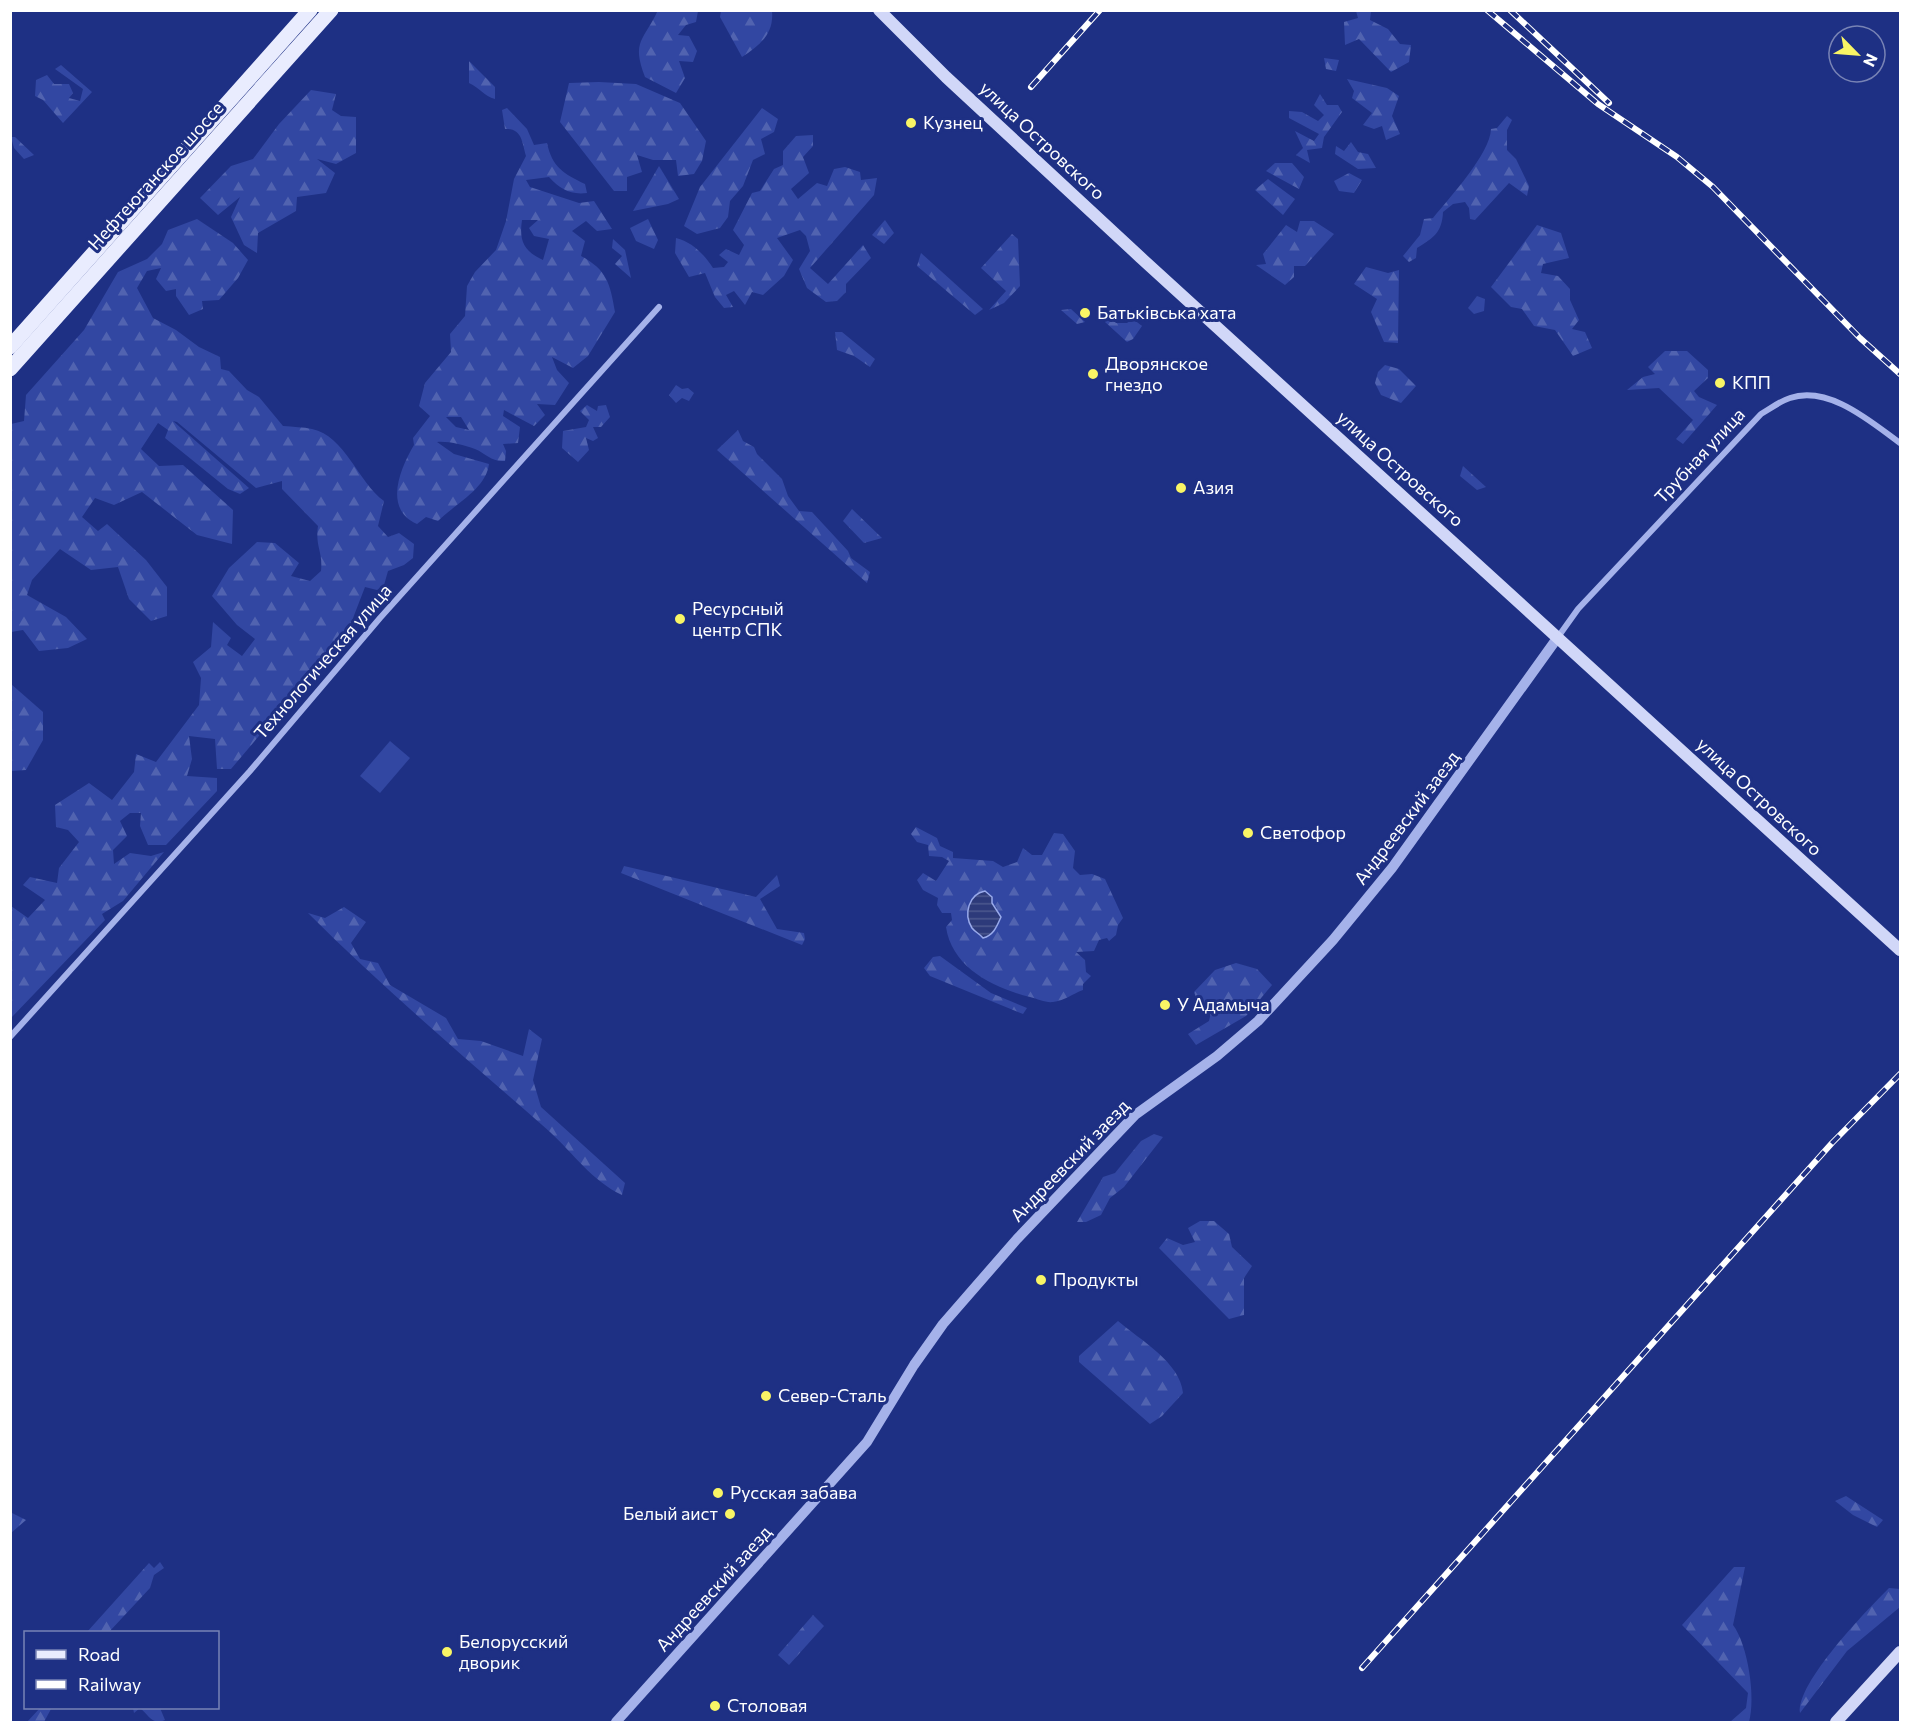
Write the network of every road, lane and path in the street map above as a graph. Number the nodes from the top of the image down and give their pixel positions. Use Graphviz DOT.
graph roads {
  1 [pos="310,10"];
  2 [pos="331,10"];
  3 [pos="879,10"];
  4 [pos="659,307"];
  5 [pos="10,347"];
  6 [pos="10,369"];
  7 [pos="1900,443"];
  8 [pos="1558,637"];
  9 [pos="1900,950"];
  10 [pos="10,1037"];
  11 [pos="1900,1652"];
  12 [pos="616,1722"];
  13 [pos="1836,1722"];
  1 -- 5 [label="main road, Нефтеюганское шоссе"];
  2 -- 6 [label="main road, Нефтеюганское шоссе"];
  3 -- 8 [label="main road, улица Островского"];
  4 -- 10 [label="street, Технологическая улица"];
  7 -- 8 [label="street, Трубная улица"];
  8 -- 9 [label="main road, улица Островского"];
  8 -- 12 [label="street, Андреевский заезд"];
  11 -- 13 [label="main road"];
}
